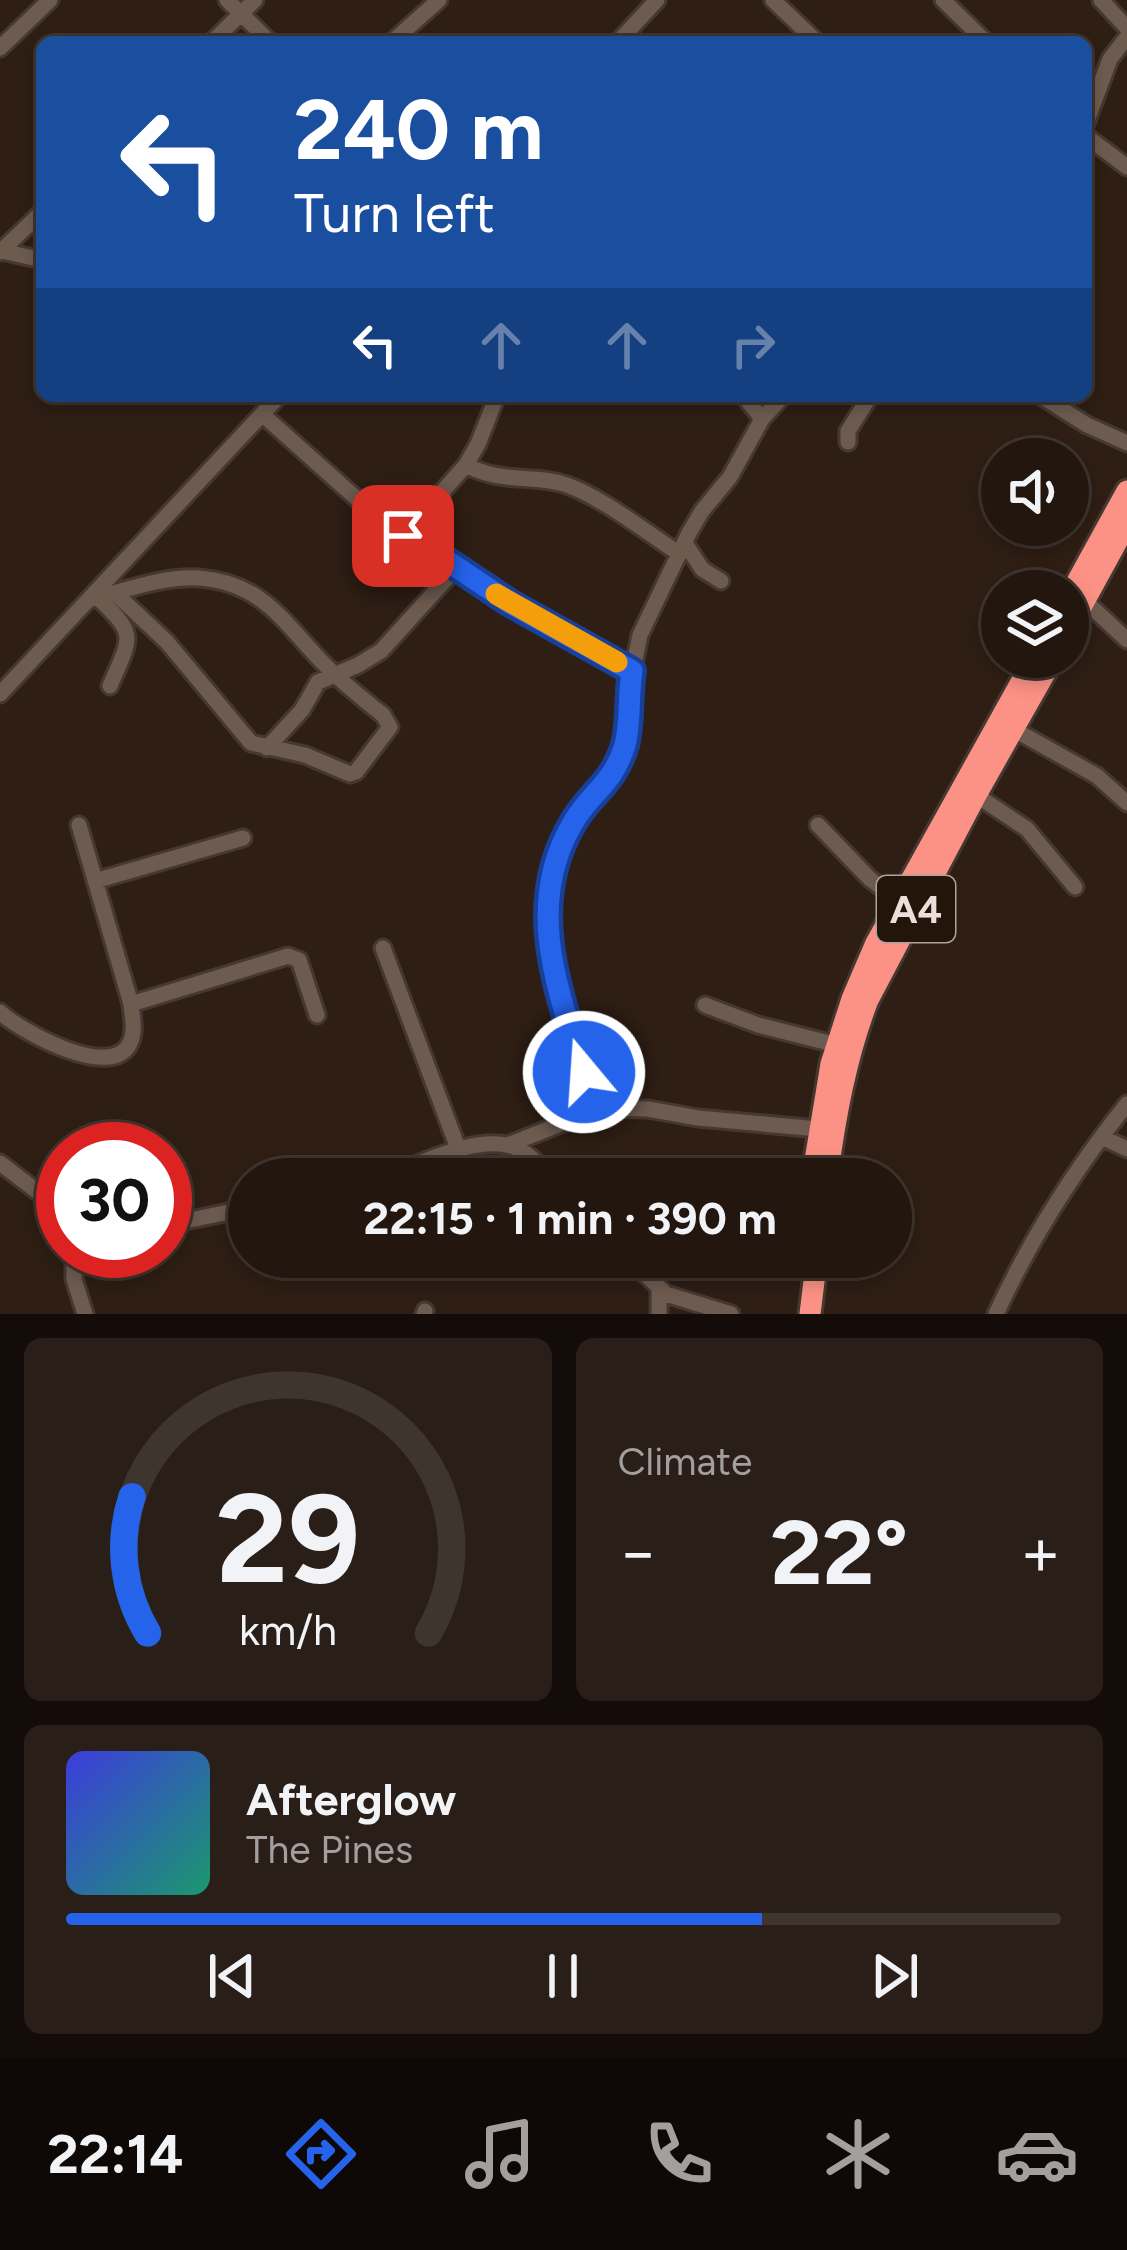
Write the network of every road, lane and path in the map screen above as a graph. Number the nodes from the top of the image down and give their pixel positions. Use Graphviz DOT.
graph roads {
  1 [pos="50,0"];
  2 [pos="227,0"];
  3 [pos="255,0"];
  4 [pos="439,0"];
  5 [pos="657,0"];
  6 [pos="773,0"];
  7 [pos="943,0"];
  8 [pos="1101,0"];
  9 [pos="241,14"];
  10 [pos="1127,33"];
  11 [pos="218,36"];
  12 [pos="264,36"];
  13 [pos="399,36"];
  14 [pos="629,36"];
  15 [pos="811,36"];
  16 [pos="980,36"];
  17 [pos="0,49"];
  18 [pos="1092,118"];
  19 [pos="1092,138"];
  20 [pos="1127,167"];
  21 [pos="36,218"];
  22 [pos="1,252"];
  23 [pos="36,259"];
  24 [pos="273,402"];
  25 [pos="495,402"];
  26 [pos="749,402"];
  27 [pos="778,402"];
  28 [pos="866,402"];
  29 [pos="1051,402"];
  30 [pos="262,414"];
  31 [pos="762,419"];
  32 [pos="848,442"];
  33 [pos="1127,443"];
  34 [pos="466,465"];
  35 [pos="1127,491"];
  36 [pos="1127,524"];
  37 [pos="403,536"];
  38 [pos="682,548"];
  39 [pos="457,568"];
  40 [pos="1089,571"];
  41 [pos="1089,580"];
  42 [pos="721,581"];
  43 [pos="116,593"];
  44 [pos="93,599"];
  45 [pos="1089,609"];
  46 [pos="1127,640"];
  47 [pos="632,671"];
  48 [pos="336,676"];
  49 [pos="1023,678"];
  50 [pos="1043,678"];
  51 [pos="110,686"];
  52 [pos="0,694"];
  53 [pos="1015,730"];
  54 [pos="267,748"];
  55 [pos="976,795"];
  56 [pos="1127,803"];
  57 [pos="79,825"];
  58 [pos="818,825"];
  59 [pos="243,838"];
  60 [pos="94,881"];
  61 [pos="1075,887"];
  62 [pos="900,901"];
  63 [pos="383,949"];
  64 [pos="131,1004"];
  65 [pos="705,1005"];
  66 [pos="0,1012"];
  67 [pos="316,1015"];
  68 [pos="837,1045"];
  69 [pos="1127,1104"];
  70 [pos="600,1108"];
  71 [pos="818,1129"];
  72 [pos="1102,1137"];
  73 [pos="508,1145"];
  74 [pos="1127,1149"];
  75 [pos="458,1150"];
  76 [pos="436,1158"];
  77 [pos="530,1158"];
  78 [pos="815,1158"];
  79 [pos="830,1158"];
  80 [pos="0,1163"];
  81 [pos="36,1190"];
  82 [pos="228,1212"];
  83 [pos="192,1220"];
  84 [pos="74,1278"];
  85 [pos="649,1278"];
  86 [pos="800,1278"];
  87 [pos="815,1278"];
  88 [pos="659,1288"];
  89 [pos="85,1314"];
  90 [pos="659,1314"];
  91 [pos="731,1314"];
  92 [pos="796,1314"];
  93 [pos="811,1314"];
  94 [pos="996,1314"];
  1 -- 17 [label="street"];
  2 -- 9 [label="street"];
  3 -- 9 [label="street"];
  4 -- 13 [label="street"];
  5 -- 14 [label="street"];
  6 -- 15 [label="street"];
  7 -- 16 [label="street"];
  8 -- 10 [label="street"];
  9 -- 11 [label="street"];
  9 -- 12 [label="street"];
  10 -- 18 [label="street"];
  19 -- 20 [label="street"];
  21 -- 22 [label="street"];
  22 -- 23 [label="street"];
  24 -- 30 [label="street"];
  25 -- 34 [label="street"];
  26 -- 31 [label="street"];
  27 -- 31 [label="street"];
  28 -- 32 [label="street"];
  29 -- 33 [label="street"];
  30 -- 37 [label="street"];
  30 -- 44 [label="street"];
  31 -- 38 [label="street"];
  34 -- 37 [label="street"];
  34 -- 38 [label="street"];
  35 -- 40 [label="highway"];
  36 -- 41 [label="highway"];
  37 -- 39 [label="street"];
  38 -- 42 [label="street"];
  38 -- 47 [label="street"];
  39 -- 47 [label="street"];
  39 -- 48 [label="street"];
  43 -- 44 [label="street"];
  43 -- 48 [label="street"];
  43 -- 54 [label="street"];
  44 -- 51 [label="street"];
  44 -- 52 [label="street"];
  45 -- 46 [label="street"];
  47 -- 70 [label="street"];
  48 -- 54 [label="street"];
  48 -- 54 [label="street"];
  49 -- 62 [label="highway, A4"];
  50 -- 53 [label="highway, A4"];
  53 -- 55 [label="highway, A4"];
  53 -- 56 [label="street"];
  55 -- 61 [label="street"];
  55 -- 79 [label="highway, A4"];
  57 -- 60 [label="street"];
  58 -- 62 [label="street"];
  59 -- 60 [label="street"];
  60 -- 64 [label="street"];
  62 -- 68 [label="highway, A4"];
  63 -- 75 [label="street"];
  64 -- 66 [label="street"];
  64 -- 67 [label="street"];
  65 -- 68 [label="street"];
  68 -- 71 [label="highway, A4"];
  69 -- 72 [label="street"];
  70 -- 71 [label="street"];
  70 -- 73 [label="street"];
  71 -- 78 [label="highway, A4"];
  72 -- 74 [label="street"];
  72 -- 94 [label="street"];
  73 -- 75 [label="street"];
  73 -- 77 [label="street"];
  75 -- 76 [label="street"];
  80 -- 81 [label="street"];
  82 -- 83 [label="street"];
  84 -- 89 [label="street"];
  85 -- 88 [label="street"];
  86 -- 92 [label="highway"];
  87 -- 93 [label="highway"];
  88 -- 90 [label="street"];
  88 -- 91 [label="street"];
}
